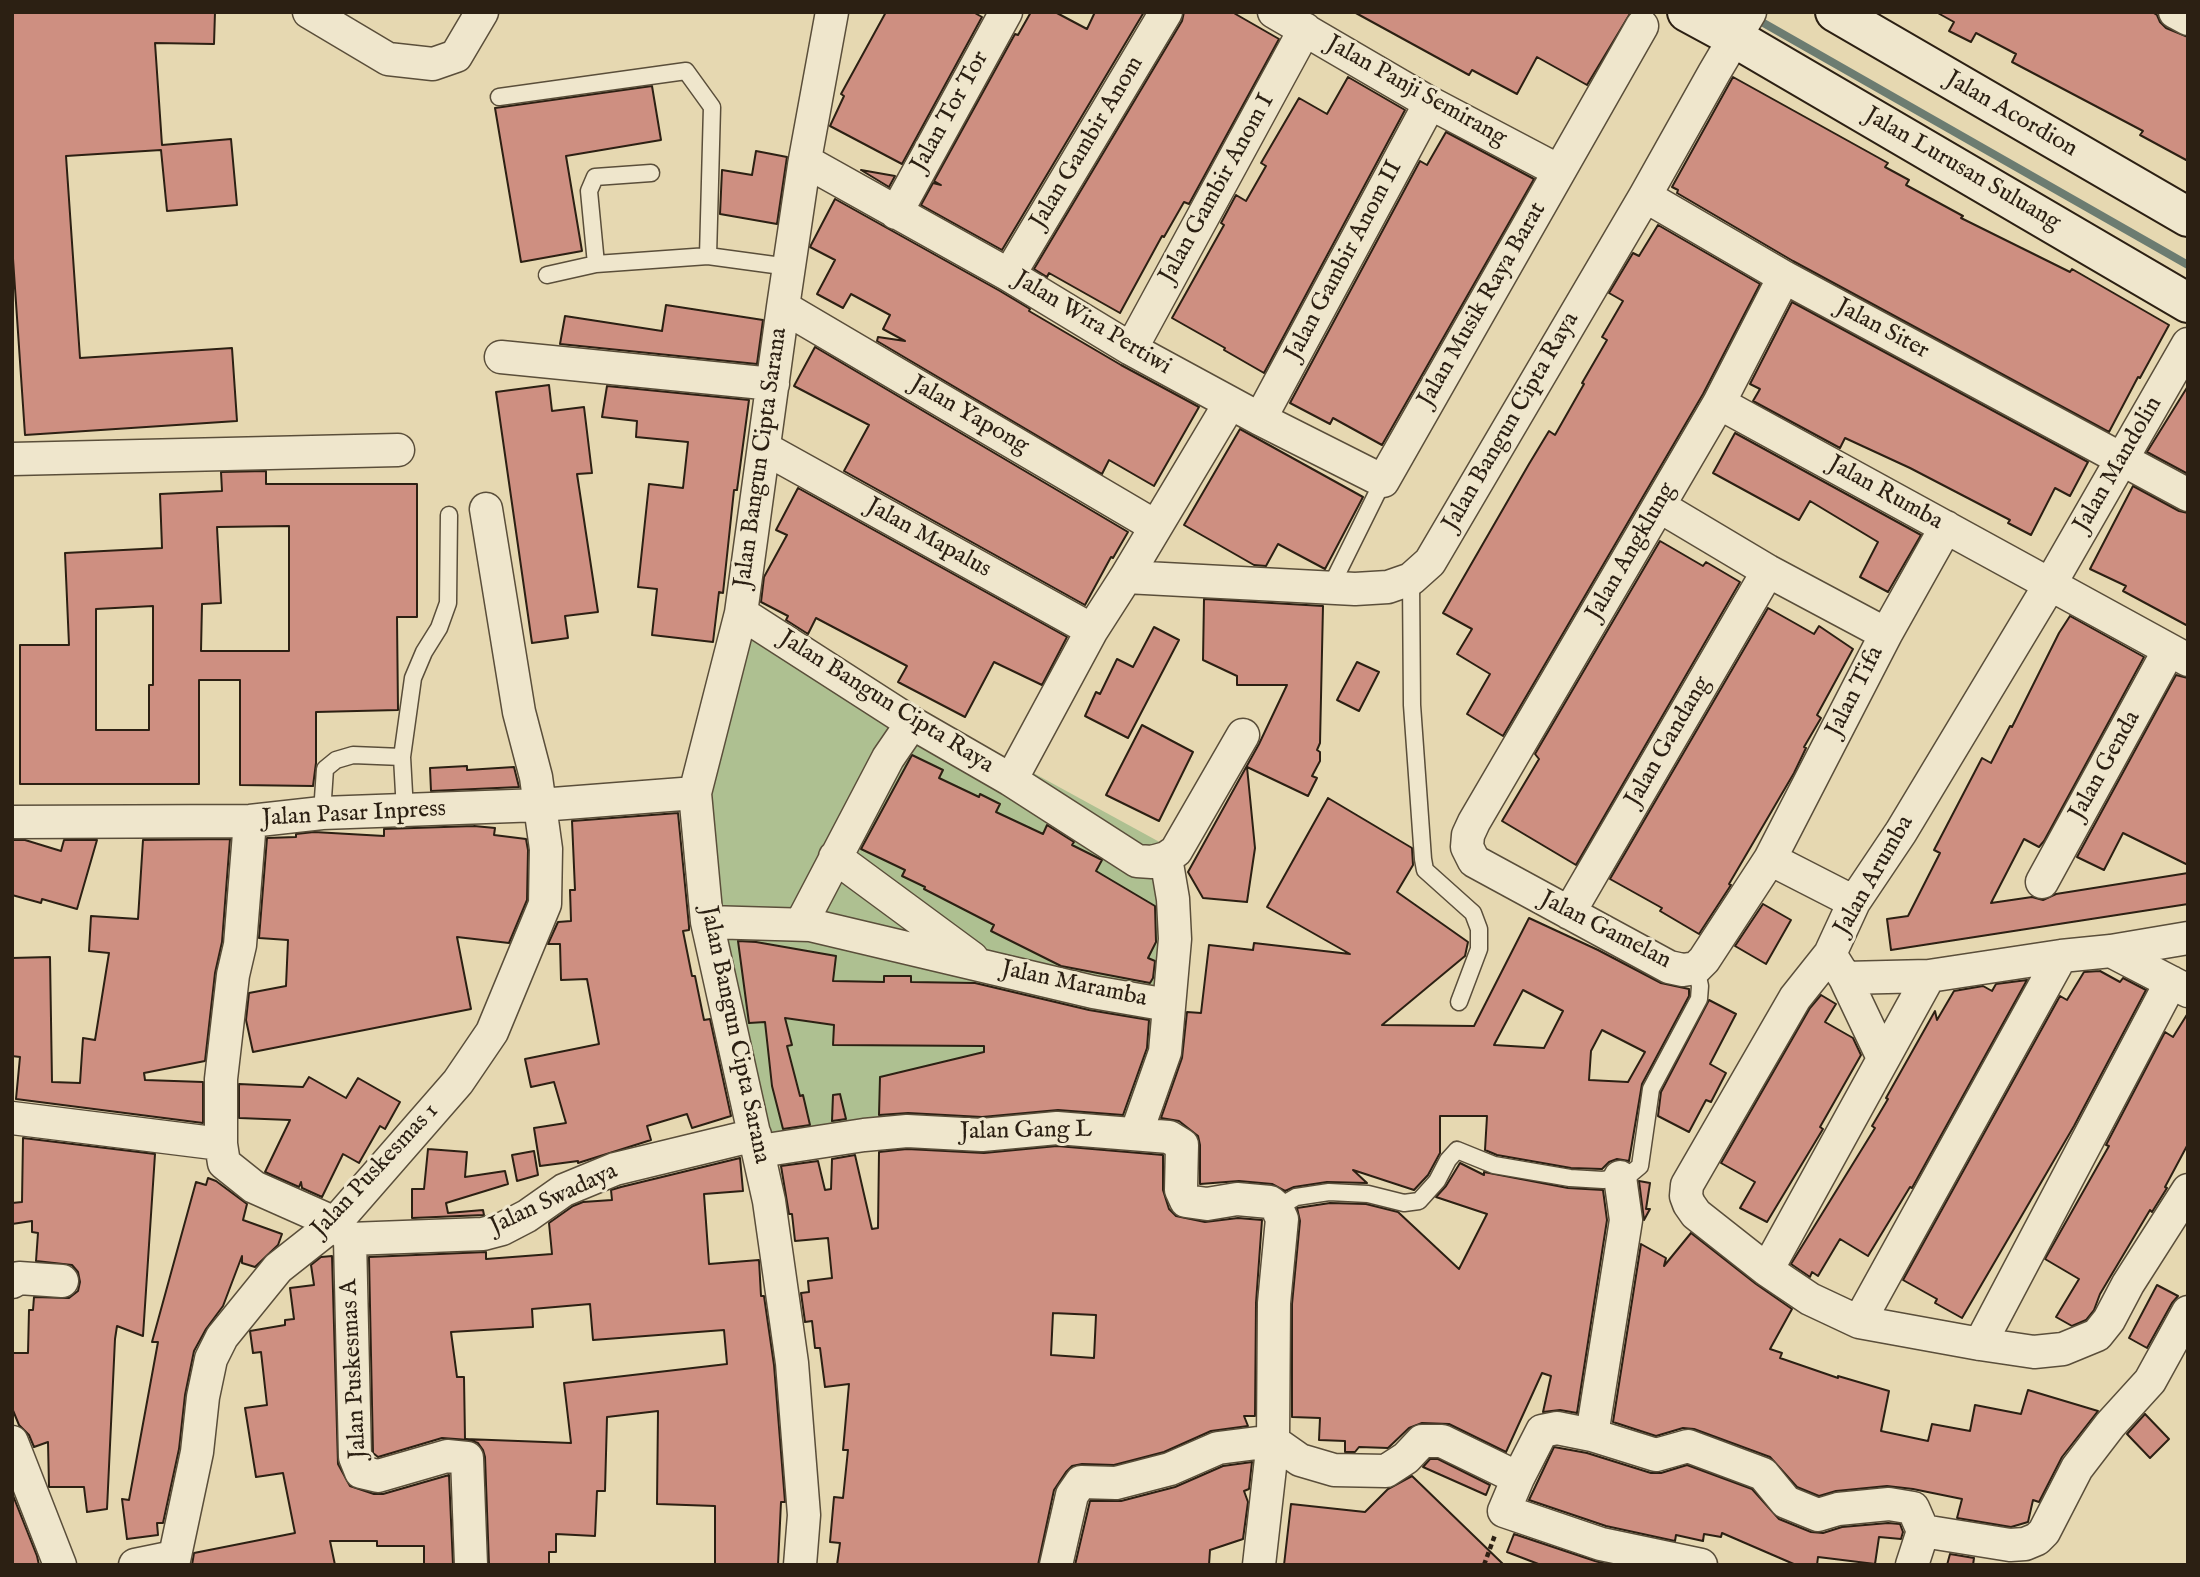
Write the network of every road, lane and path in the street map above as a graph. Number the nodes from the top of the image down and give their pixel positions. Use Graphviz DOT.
graph roads {
  1 [pos="309,12"];
  2 [pos="482,12"];
  3 [pos="832,12"];
  4 [pos="849,12"];
  5 [pos="1006,12"];
  6 [pos="1166,12"];
  7 [pos="1274,12"];
  8 [pos="1687,12"];
  9 [pos="1835,12"];
  10 [pos="2175,12"];
  11 [pos="2188,19"];
  12 [pos="1642,26"];
  13 [pos="1742,27"];
  14 [pos="1305,29"];
  15 [pos="826,50"];
  16 [pos="499,97"];
  17 [pos="1430,103"];
  18 [pos="804,165"];
  19 [pos="1559,171"];
  20 [pos="651,173"];
  21 [pos="1645,196"];
  22 [pos="896,212"];
  23 [pos="2188,217"];
  24 [pos="708,256"];
  25 [pos="596,264"];
  26 [pos="789,267"];
  27 [pos="547,275"];
  28 [pos="1009,275"];
  29 [pos="1784,277"];
  30 [pos="2188,303"];
  31 [pos="783,307"];
  32 [pos="2188,344"];
  33 [pos="1130,349"];
  34 [pos="501,358"];
  35 [pos="773,384"];
  36 [pos="1230,402"];
  37 [pos="1719,403"];
  38 [pos="1260,419"];
  39 [pos="764,448"];
  40 [pos="398,450"];
  41 [pos="12,459"];
  42 [pos="2122,459"];
  43 [pos="1383,481"];
  44 [pos="2188,495"];
  45 [pos="1659,506"];
  46 [pos="486,509"];
  47 [pos="449,515"];
  48 [pos="1155,526"];
  49 [pos="1946,527"];
  50 [pos="1768,571"];
  51 [pos="1126,577"];
  52 [pos="1411,579"];
  53 [pos="2049,586"];
  54 [pos="1330,588"];
  55 [pos="741,613"];
  56 [pos="1091,630"];
  57 [pos="1886,634"];
  58 [pos="2178,655"];
  59 [pos="912,723"];
  60 [pos="1243,735"];
  61 [pos="402,757"];
  62 [pos="1011,780"];
  63 [pos="695,793"];
  64 [pos="540,805"];
  65 [pos="405,811"];
  66 [pos="322,813"];
  67 [pos="250,821"];
  68 [pos="12,822"];
  69 [pos="1474,822"];
  70 [pos="835,857"];
  71 [pos="1166,858"];
  72 [pos="1770,859"];
  73 [pos="2042,882"];
  74 [pos="1854,902"];
  75 [pos="1569,913"];
  76 [pos="707,922"];
  77 [pos="801,924"];
  78 [pos="2188,937"];
  79 [pos="2111,951"];
  80 [pos="2061,956"];
  81 [pos="981,964"];
  82 [pos="1838,966"];
  83 [pos="1696,968"];
  84 [pos="1929,976"];
  85 [pos="2179,986"];
  86 [pos="1459,1002"];
  87 [pos="1168,1005"];
  88 [pos="1883,1058"];
  89 [pos="12,1118"];
  90 [pos="1136,1134"];
  91 [pos="758,1143"];
  92 [pos="221,1144"];
  93 [pos="1620,1177"];
  94 [pos="2188,1190"];
  95 [pos="1276,1208"];
  96 [pos="342,1231"];
  97 [pos="1766,1270"];
  98 [pos="62,1281"];
  99 [pos="12,1282"];
  100 [pos="2188,1312"];
  101 [pos="1859,1322"];
  102 [pos="1980,1344"];
  103 [pos="1592,1435"];
  104 [pos="1273,1440"];
  105 [pos="12,1442"];
  106 [pos="1518,1478"];
  107 [pos="1923,1531"];
  108 [pos="174,1561"];
  109 [pos="60,1565"];
  110 [pos="135,1565"];
  111 [pos="471,1565"];
  112 [pos="800,1565"];
  113 [pos="1056,1565"];
  114 [pos="1259,1565"];
  115 [pos="1701,1565"];
  116 [pos="1912,1565"];
  1 -- 2 [label="street"];
  3 -- 15 [label="street, Jalan Bangun Cipta Sarana"];
  4 -- 15 [label="street"];
  5 -- 22 [label="street, Jalan Tor Tor"];
  6 -- 28 [label="street, Jalan Gambir Anom"];
  7 -- 14 [label="street, Jalan Panji Semirang"];
  8 -- 13 [label="street, Jalan Lurusan Suluang"];
  9 -- 23 [label="street, Jalan Acordion"];
  10 -- 11 [label="street"];
  12 -- 19 [label="street, Jalan Musik Raya Barat"];
  13 -- 21 [label="street, Jalan Bangun Cipta Raya"];
  13 -- 30 [label="street, Jalan Lurusan Suluang"];
  14 -- 17 [label="street, Jalan Panji Semirang"];
  14 -- 33 [label="street, Jalan Gambir Anom I"];
  15 -- 18 [label="street, Jalan Bangun Cipta Sarana"];
  16 -- 24 [label="lane"];
  17 -- 19 [label="street, Jalan Panji Semirang"];
  17 -- 38 [label="street, Jalan Gambir Anom II"];
  18 -- 22 [label="street, Jalan Wira Pertiwi"];
  18 -- 26 [label="street, Jalan Bangun Cipta Sarana"];
  19 -- 43 [label="street, Jalan Musik Raya Barat"];
  20 -- 25 [label="lane"];
  21 -- 29 [label="street, Jalan Siter"];
  21 -- 52 [label="street, Jalan Bangun Cipta Raya"];
  22 -- 28 [label="street, Jalan Wira Pertiwi"];
  24 -- 25 [label="lane"];
  24 -- 26 [label="lane"];
  25 -- 27 [label="lane"];
  26 -- 31 [label="street, Jalan Bangun Cipta Sarana"];
  28 -- 33 [label="street, Jalan Wira Pertiwi"];
  29 -- 37 [label="street, Jalan Angklung"];
  29 -- 42 [label="street, Jalan Siter"];
  31 -- 35 [label="street, Jalan Bangun Cipta Sarana"];
  31 -- 48 [label="street, Jalan Yapong"];
  32 -- 42 [label="street, Jalan Mandolin"];
  33 -- 36 [label="street, Jalan Wira Pertiwi"];
  34 -- 35 [label="street"];
  35 -- 39 [label="street, Jalan Bangun Cipta Sarana"];
  36 -- 38 [label="street, Jalan Wira Pertiwi"];
  36 -- 48 [label="street, Jalan Bangun Cipta Raya"];
  37 -- 45 [label="street, Jalan Angklung"];
  37 -- 49 [label="street, Jalan Rumba"];
  38 -- 43 [label="street, Jalan Wira Pertiwi"];
  39 -- 55 [label="street, Jalan Bangun Cipta Sarana"];
  39 -- 56 [label="street, Jalan Mapalus"];
  40 -- 41 [label="street"];
  42 -- 44 [label="street, Jalan Siter"];
  42 -- 53 [label="street, Jalan Mandolin"];
  43 -- 54 [label="lane, Jalan Musik Raya Barat"];
  45 -- 50 [label="street"];
  45 -- 69 [label="street, Jalan Angklung"];
  46 -- 64 [label="street, Jalan Puskesmas 1"];
  47 -- 61 [label="lane"];
  48 -- 51 [label="street, Jalan Bangun Cipta Raya"];
  49 -- 53 [label="street, Jalan Rumba"];
  49 -- 57 [label="street, Jalan Tifa"];
  50 -- 57 [label="street"];
  50 -- 75 [label="street, Jalan Gandang"];
  51 -- 54 [label="street"];
  51 -- 56 [label="street, Jalan Bangun Cipta Raya"];
  52 -- 54 [label="street"];
  52 -- 86 [label="lane"];
  53 -- 58 [label="street, Jalan Rumba"];
  53 -- 74 [label="street, Jalan Arumba"];
  55 -- 59 [label="street, Jalan Bangun Cipta Raya"];
  55 -- 63 [label="street, Jalan Bangun Cipta Sarana"];
  56 -- 62 [label="street, Jalan Bangun Cipta Raya"];
  57 -- 72 [label="street, Jalan Tifa"];
  58 -- 73 [label="street, Jalan Genda"];
  59 -- 62 [label="street, Jalan Bangun Cipta Raya"];
  59 -- 70 [label="street"];
  60 -- 71 [label="street"];
  61 -- 65 [label="lane"];
  61 -- 66 [label="lane"];
  62 -- 71 [label="street"];
  63 -- 64 [label="street, Jalan Pasar Inpress"];
  63 -- 76 [label="street, Jalan Bangun Cipta Sarana"];
  64 -- 65 [label="street, Jalan Pasar Inpress"];
  64 -- 96 [label="street, Jalan Puskesmas 1"];
  65 -- 66 [label="street, Jalan Pasar Inpress"];
  66 -- 67 [label="street, Jalan Pasar Inpress"];
  67 -- 68 [label="street, Jalan Pasar Inpress"];
  67 -- 92 [label="street"];
  69 -- 75 [label="street, Jalan Gamelan"];
  70 -- 77 [label="street"];
  70 -- 81 [label="street, Jalan Maramba"];
  71 -- 87 [label="street"];
  72 -- 74 [label="street"];
  72 -- 83 [label="street, Jalan Gamelan"];
  74 -- 82 [label="street, Jalan Arumba"];
  75 -- 83 [label="street, Jalan Gamelan"];
  76 -- 77 [label="street, Jalan Maramba"];
  76 -- 91 [label="street, Jalan Bangun Cipta Sarana"];
  77 -- 81 [label="street, Jalan Maramba"];
  78 -- 79 [label="street"];
  79 -- 80 [label="street"];
  79 -- 85 [label="street"];
  80 -- 84 [label="street"];
  80 -- 101 [label="street"];
  81 -- 87 [label="street, Jalan Maramba"];
  82 -- 84 [label="street"];
  82 -- 88 [label="street"];
  82 -- 97 [label="street, Jalan Arumba"];
  83 -- 93 [label="lane"];
  84 -- 88 [label="street"];
  85 -- 102 [label="street"];
  87 -- 90 [label="street"];
  88 -- 97 [label="street"];
  89 -- 92 [label="street"];
  90 -- 91 [label="street, Jalan Gang L"];
  90 -- 95 [label="street, Jalan Gang L"];
  91 -- 96 [label="street, Jalan Swadaya"];
  91 -- 112 [label="street, Jalan Bangun Cipta Sarana"];
  92 -- 96 [label="street"];
  93 -- 95 [label="lane"];
  93 -- 103 [label="street"];
  94 -- 102 [label="street, Jalan Arumba"];
  95 -- 104 [label="street"];
  96 -- 108 [label="street, Jalan Puskesmas 1"];
  96 -- 111 [label="street, Jalan Puskesmas A"];
  97 -- 101 [label="street, Jalan Arumba"];
  98 -- 99 [label="street"];
  100 -- 107 [label="street"];
  101 -- 102 [label="street, Jalan Arumba"];
  103 -- 106 [label="street"];
  103 -- 107 [label="street"];
  104 -- 106 [label="street"];
  104 -- 113 [label="street"];
  104 -- 114 [label="street"];
  105 -- 109 [label="street"];
  106 -- 115 [label="street"];
  107 -- 116 [label="street"];
  108 -- 110 [label="street"];
}
